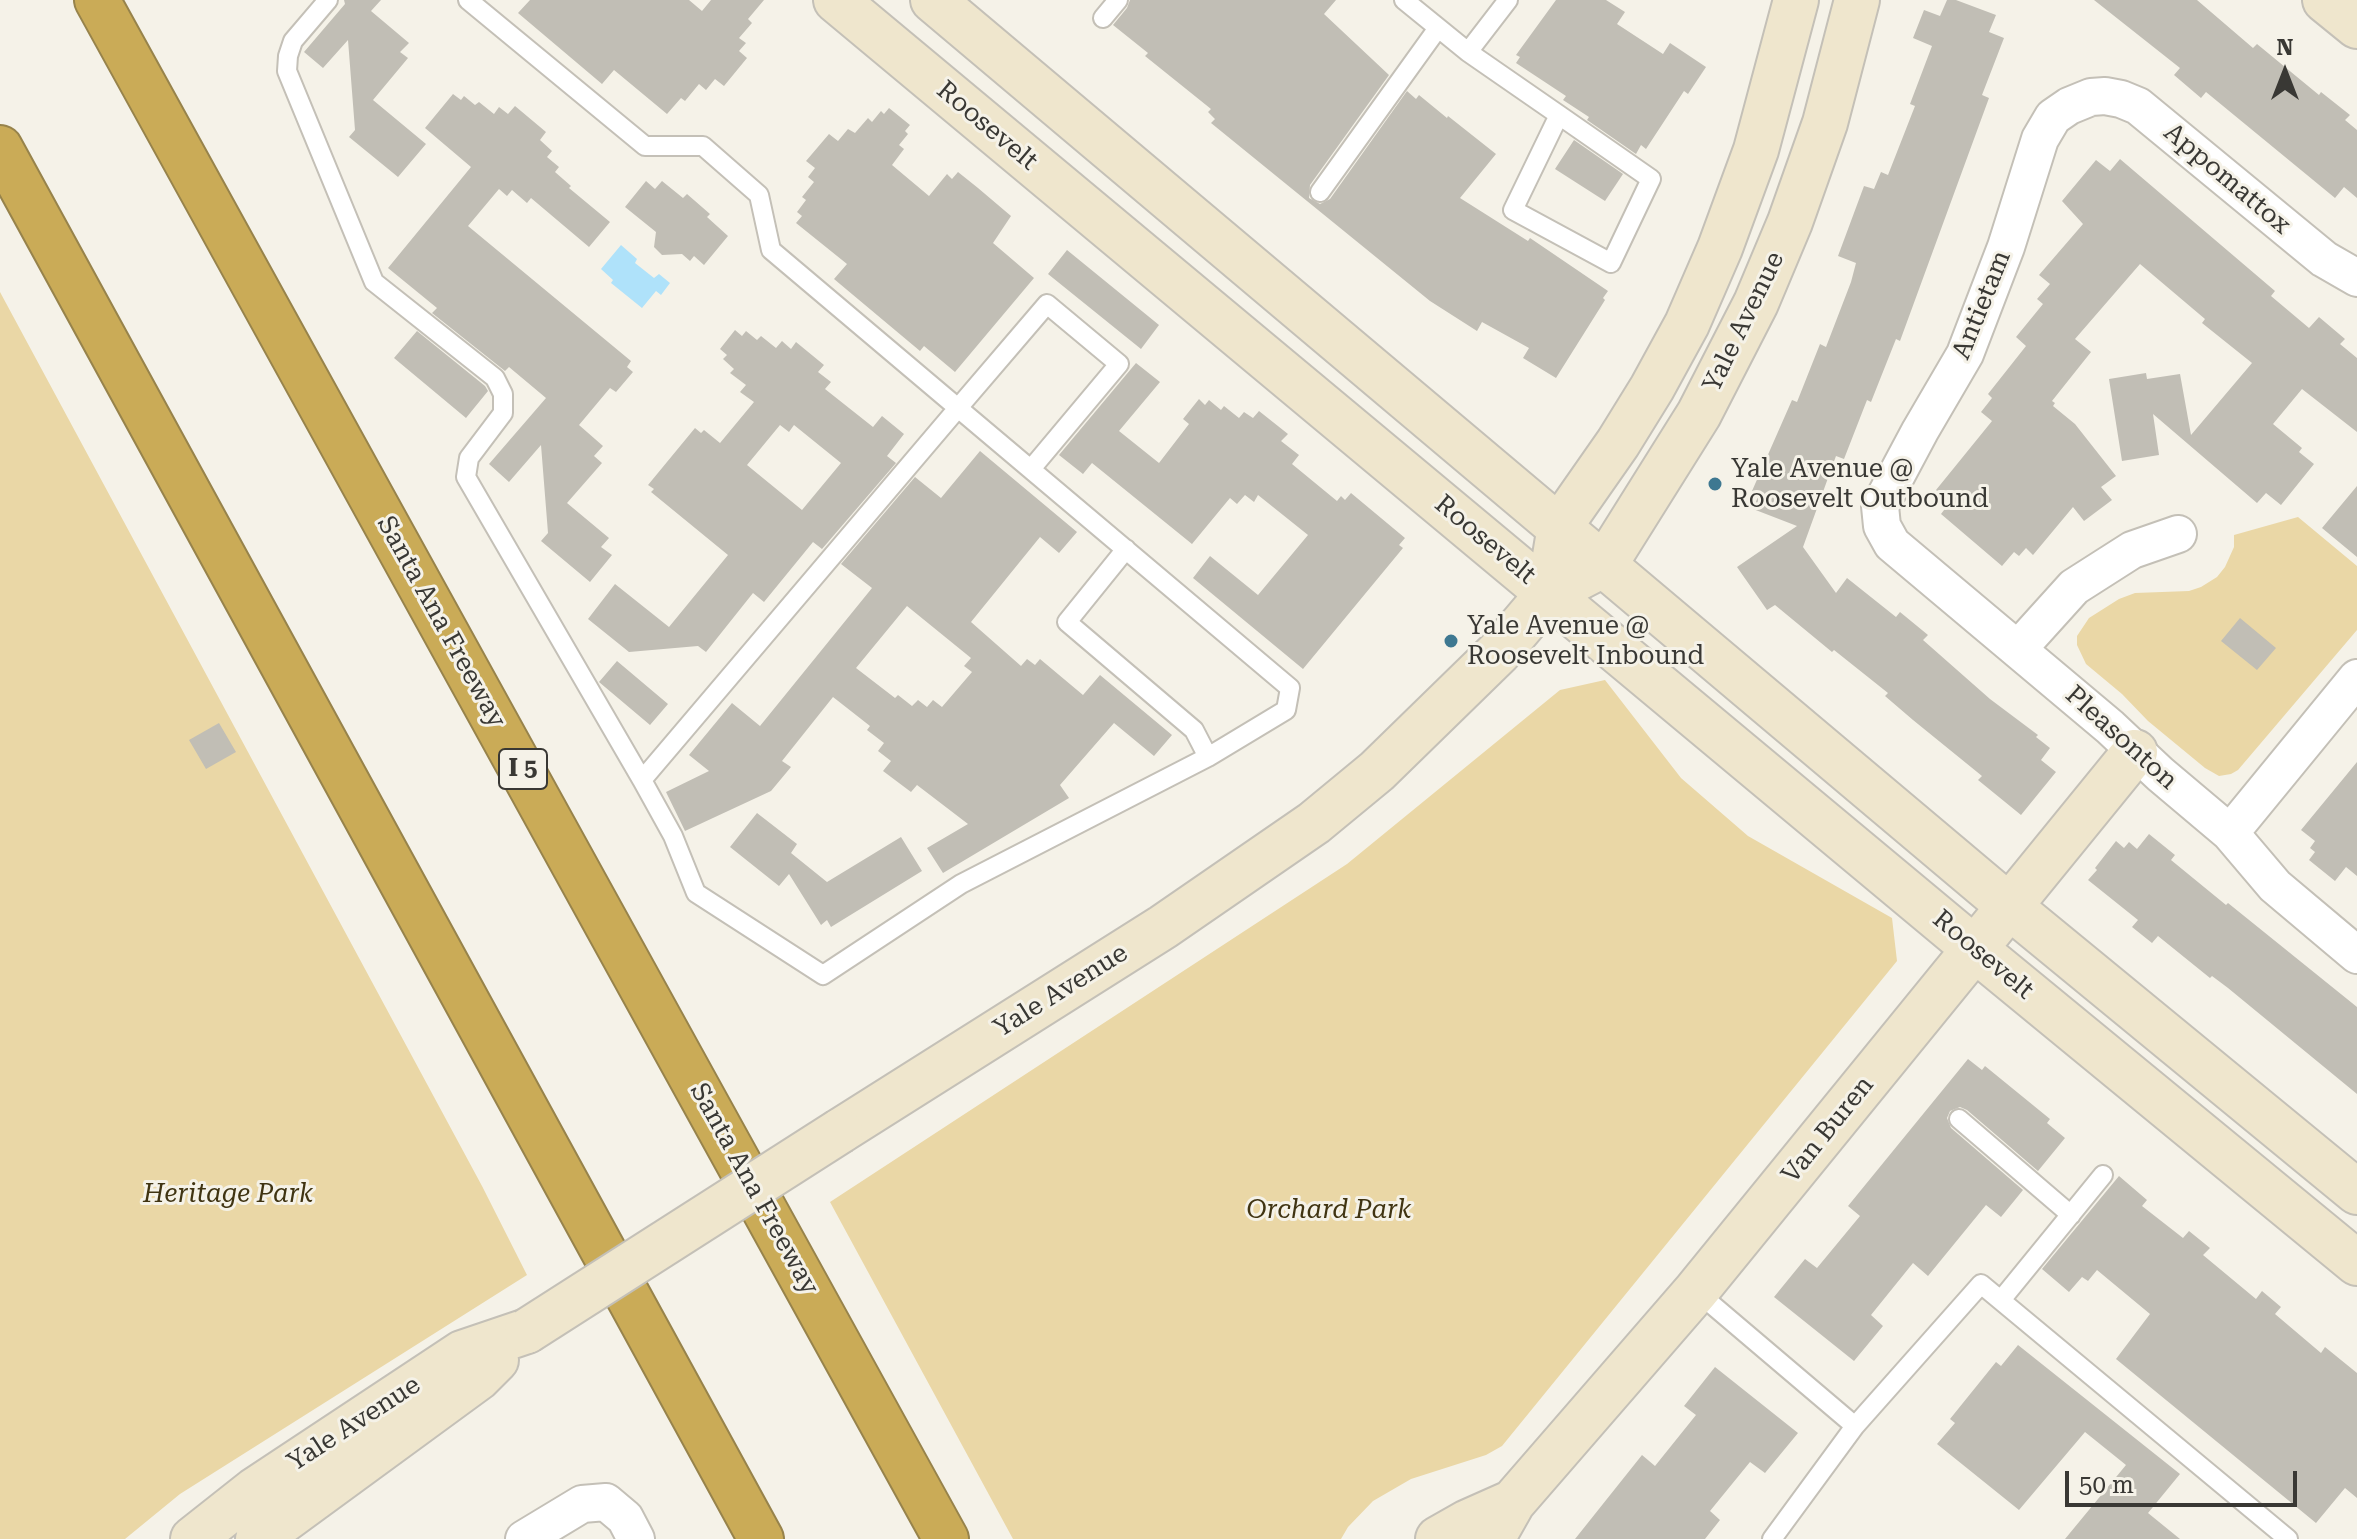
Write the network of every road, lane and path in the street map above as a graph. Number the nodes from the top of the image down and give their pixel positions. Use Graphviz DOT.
graph roads {
  1 [pos="97,0"];
  2 [pos="468,0"];
  3 [pos="933,0"];
  4 [pos="1118,0"];
  5 [pos="1404,0"];
  6 [pos="1508,0"];
  7 [pos="1796,0"];
  8 [pos="1857,0"];
  9 [pos="2325,0"];
  10 [pos="325,1"];
  11 [pos="860,8"];
  12 [pos="1103,18"];
  13 [pos="2357,26"];
  14 [pos="1438,28"];
  15 [pos="1468,52"];
  16 [pos="2091,97"];
  17 [pos="1559,115"];
  18 [pos="0,148"];
  19 [pos="1320,192"];
  20 [pos="2357,278"];
  21 [pos="958,408"];
  22 [pos="1031,469"];
  23 [pos="1560,526"];
  24 [pos="1882,526"];
  25 [pos="2178,534"];
  26 [pos="1126,549"];
  27 [pos="1605,564"];
  28 [pos="1549,593"];
  29 [pos="2018,649"];
  30 [pos="2357,678"];
  31 [pos="2135,752"];
  32 [pos="1208,757"];
  33 [pos="642,780"];
  34 [pos="2230,833"];
  35 [pos="2010,907"];
  36 [pos="1976,950"];
  37 [pos="2357,955"];
  38 [pos="1959,1119"];
  39 [pos="2103,1175"];
  40 [pos="2357,1192"];
  41 [pos="2071,1215"];
  42 [pos="2357,1263"];
  43 [pos="1696,1291"];
  44 [pos="2001,1300"];
  45 [pos="527,1331"];
  46 [pos="1855,1426"];
  47 [pos="1503,1521"];
  48 [pos="193,1539"];
  49 [pos="258,1539"];
  50 [pos="524,1539"];
  51 [pos="636,1539"];
  52 [pos="761,1539"];
  53 [pos="946,1539"];
  54 [pos="1438,1539"];
  55 [pos="1772,1539"];
  56 [pos="2288,1539"];
  1 -- 53 [label="highway, Santa Ana Freeway / I 5"];
  2 -- 21 [label="lane"];
  3 -- 23 [label="street, Roosevelt"];
  4 -- 12 [label="lane"];
  5 -- 14 [label="lane"];
  6 -- 15 [label="lane"];
  7 -- 23 [label="street, Yale Avenue"];
  8 -- 27 [label="street, Yale Avenue"];
  9 -- 13 [label="street"];
  10 -- 33 [label="lane"];
  11 -- 28 [label="street, Roosevelt"];
  14 -- 15 [label="lane"];
  14 -- 19 [label="lane"];
  15 -- 17 [label="lane"];
  16 -- 20 [label="street, Appomattox"];
  16 -- 24 [label="street, Antietam"];
  17 -- 17 [label="lane"];
  18 -- 52 [label="highway"];
  21 -- 22 [label="lane"];
  21 -- 22 [label="lane"];
  21 -- 33 [label="lane"];
  22 -- 26 [label="lane"];
  23 -- 27 [label="street, Roosevelt"];
  23 -- 28 [label="street, Yale Avenue"];
  24 -- 29 [label="street, Pleasonton"];
  25 -- 29 [label="street"];
  26 -- 32 [label="lane"];
  26 -- 32 [label="lane"];
  27 -- 28 [label="street, Yale Avenue"];
  27 -- 35 [label="street, Roosevelt"];
  28 -- 36 [label="street, Roosevelt"];
  28 -- 45 [label="street, Yale Avenue, bridge"];
  29 -- 31 [label="street, Pleasonton"];
  30 -- 34 [label="street"];
  31 -- 34 [label="street, Pleasonton"];
  31 -- 35 [label="street, Van Buren"];
  32 -- 33 [label="lane"];
  34 -- 37 [label="street, Pleasonton"];
  35 -- 36 [label="street, Van Buren"];
  35 -- 40 [label="street, Roosevelt"];
  36 -- 42 [label="street, Roosevelt"];
  36 -- 43 [label="street, Van Buren"];
  38 -- 41 [label="lane"];
  39 -- 41 [label="lane"];
  41 -- 44 [label="lane"];
  43 -- 46 [label="lane"];
  43 -- 47 [label="street, Van Buren"];
  44 -- 46 [label="lane"];
  44 -- 56 [label="lane"];
  45 -- 48 [label="street, Yale Avenue"];
  45 -- 49 [label="street, Yale Avenue"];
  46 -- 55 [label="lane"];
  47 -- 54 [label="street"];
  50 -- 51 [label="street"];
}
